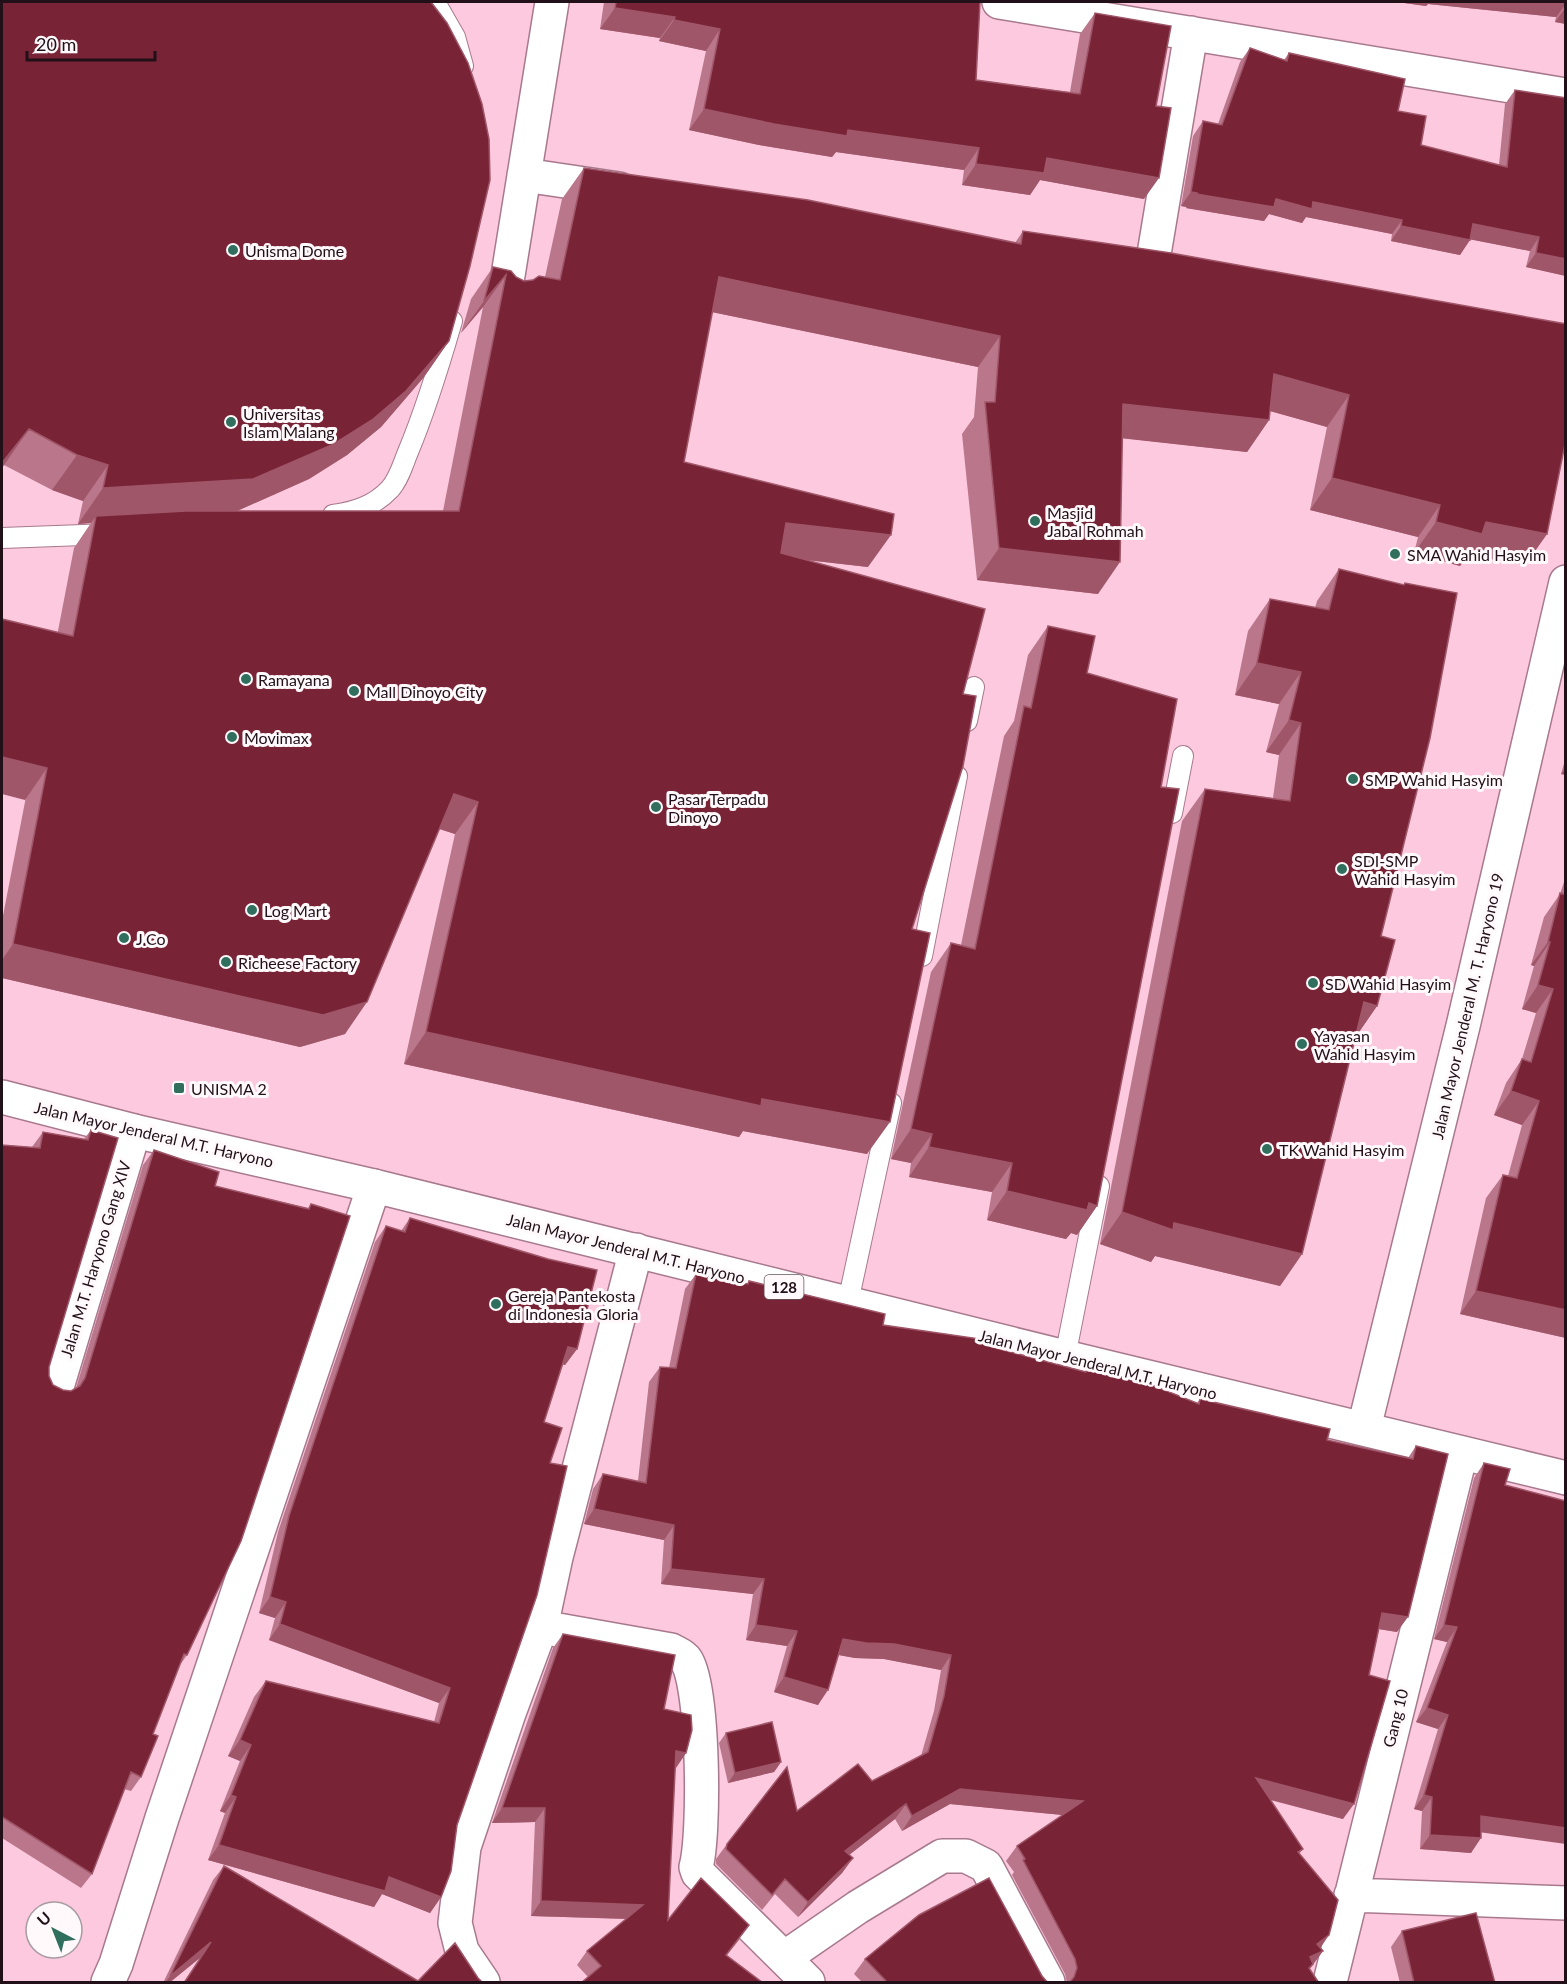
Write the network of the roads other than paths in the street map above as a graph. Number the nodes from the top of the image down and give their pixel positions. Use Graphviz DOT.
graph roads {
  1 [pos="435,2"];
  2 [pos="552,2"];
  3 [pos="999,2"];
  4 [pos="1191,33"];
  5 [pos="470,89"];
  6 [pos="1566,95"];
  7 [pos="524,175"];
  8 [pos="643,192"];
  9 [pos="1186,272"];
  10 [pos="505,294"];
  11 [pos="457,305"];
  12 [pos="311,518"];
  13 [pos="123,533"];
  14 [pos="2,538"];
  15 [pos="1566,582"];
  16 [pos="974,687"];
  17 [pos="965,734"];
  18 [pos="1183,756"];
  19 [pos="960,757"];
  20 [pos="1167,837"];
  21 [pos="917,979"];
  22 [pos="895,1083"];
  23 [pos="2,1097"];
  24 [pos="134,1131"];
  25 [pos="1102,1172"];
  26 [pos="374,1186"];
  27 [pos="636,1250"];
  28 [pos="848,1302"];
  29 [pos="1065,1357"];
  30 [pos="57,1387"];
  31 [pos="1364,1428"];
  32 [pos="1461,1453"];
  33 [pos="1566,1478"];
  34 [pos="541,1628"];
  35 [pos="1351,1895"];
  36 [pos="1566,1903"];
  37 [pos="784,1958"];
  38 [pos="112,1973"];
  39 [pos="483,1983"];
  40 [pos="808,1983"];
  41 [pos="1048,1983"];
  42 [pos="1330,1983"];
  1 -- 5 [label="lane"];
  2 -- 7 [label="street"];
  3 -- 4 [label="street"];
  4 -- 6 [label="street"];
  4 -- 9 [label="street"];
  7 -- 8 [label="street"];
  7 -- 10 [label="street"];
  11 -- 12 [label="lane"];
  13 -- 14 [label="lane"];
  15 -- 31 [label="street, Jalan Mayor Jenderal M. T. Haryono 19"];
  16 -- 17 [label="lane"];
  18 -- 20 [label="lane"];
  19 -- 21 [label="lane"];
  22 -- 28 [label="lane"];
  23 -- 24 [label="street, Jalan Mayor Jenderal M.T. Haryono / 128"];
  24 -- 26 [label="street, Jalan Mayor Jenderal M.T. Haryono / 128"];
  24 -- 30 [label="street, Jalan M.T. Haryono Gang XIV"];
  25 -- 29 [label="lane"];
  26 -- 27 [label="street, Jalan Mayor Jenderal M.T. Haryono / 128"];
  26 -- 38 [label="street"];
  27 -- 28 [label="street, Jalan Mayor Jenderal M.T. Haryono / 128"];
  27 -- 34 [label="street"];
  28 -- 29 [label="street, Jalan Mayor Jenderal M.T. Haryono / 128"];
  29 -- 31 [label="street, Jalan Mayor Jenderal M.T. Haryono / 128"];
  31 -- 32 [label="street, Jalan Mayor Jenderal M.T. Haryono / 128"];
  32 -- 33 [label="street, Jalan Mayor Jenderal M.T. Haryono / 128"];
  32 -- 35 [label="street, Gang 10"];
  34 -- 37 [label="street"];
  34 -- 39 [label="street"];
  35 -- 36 [label="street"];
  35 -- 42 [label="street, Gang 10"];
  37 -- 40 [label="street"];
  37 -- 41 [label="street"];
}
